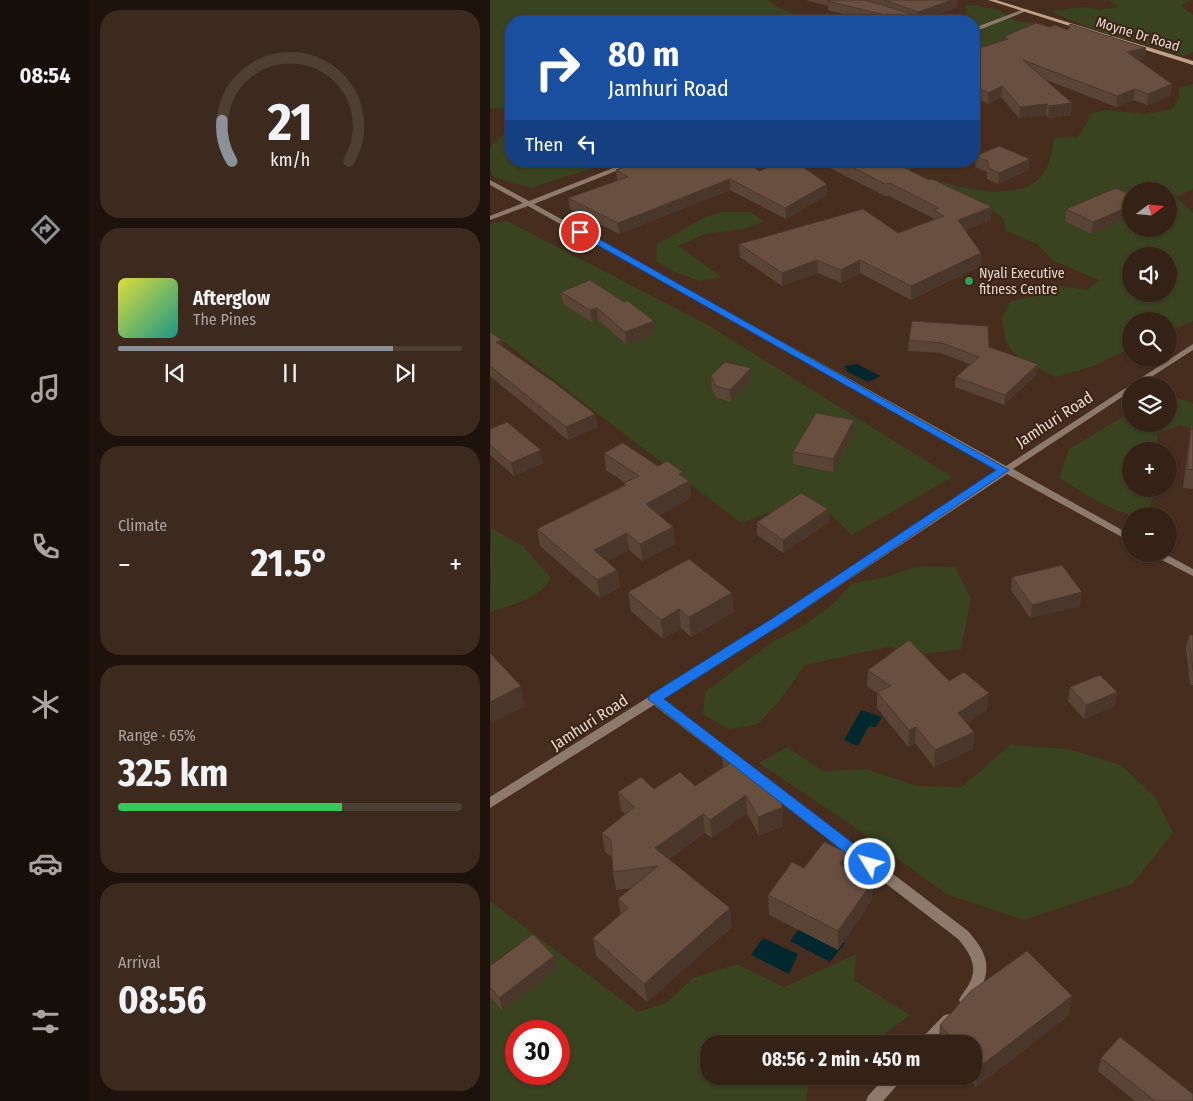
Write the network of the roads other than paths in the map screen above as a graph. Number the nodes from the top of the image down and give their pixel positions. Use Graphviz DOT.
graph roads {
  1 [pos="991,0"];
  2 [pos="1026,10"];
  3 [pos="980,28"];
  4 [pos="1193,63"];
  5 [pos="623,167"];
  6 [pos="490,182"];
  7 [pos="530,204"];
  8 [pos="490,218"];
  9 [pos="1193,346"];
  10 [pos="1146,377"];
  11 [pos="1122,393"];
  12 [pos="1004,470"];
  13 [pos="1122,534"];
  14 [pos="1173,562"];
  15 [pos="1193,573"];
  16 [pos="655,699"];
  17 [pos="490,803"];
  18 [pos="934,1035"];
  19 [pos="888,1085"];
  20 [pos="873,1101"];
  1 -- 2 [label="main road, Moyne Dr Road"];
  2 -- 3 [label="street"];
  2 -- 4 [label="main road, Moyne Dr Road"];
  5 -- 7 [label="street"];
  6 -- 7 [label="street"];
  7 -- 8 [label="street"];
  7 -- 12 [label="street"];
  9 -- 10 [label="street, Jamhuri Road"];
  11 -- 12 [label="street, Jamhuri Road"];
  12 -- 13 [label="street"];
  12 -- 16 [label="street, Jamhuri Road"];
  14 -- 15 [label="street"];
  16 -- 17 [label="street, Jamhuri Road"];
  16 -- 18 [label="street"];
  19 -- 20 [label="street"];
}
